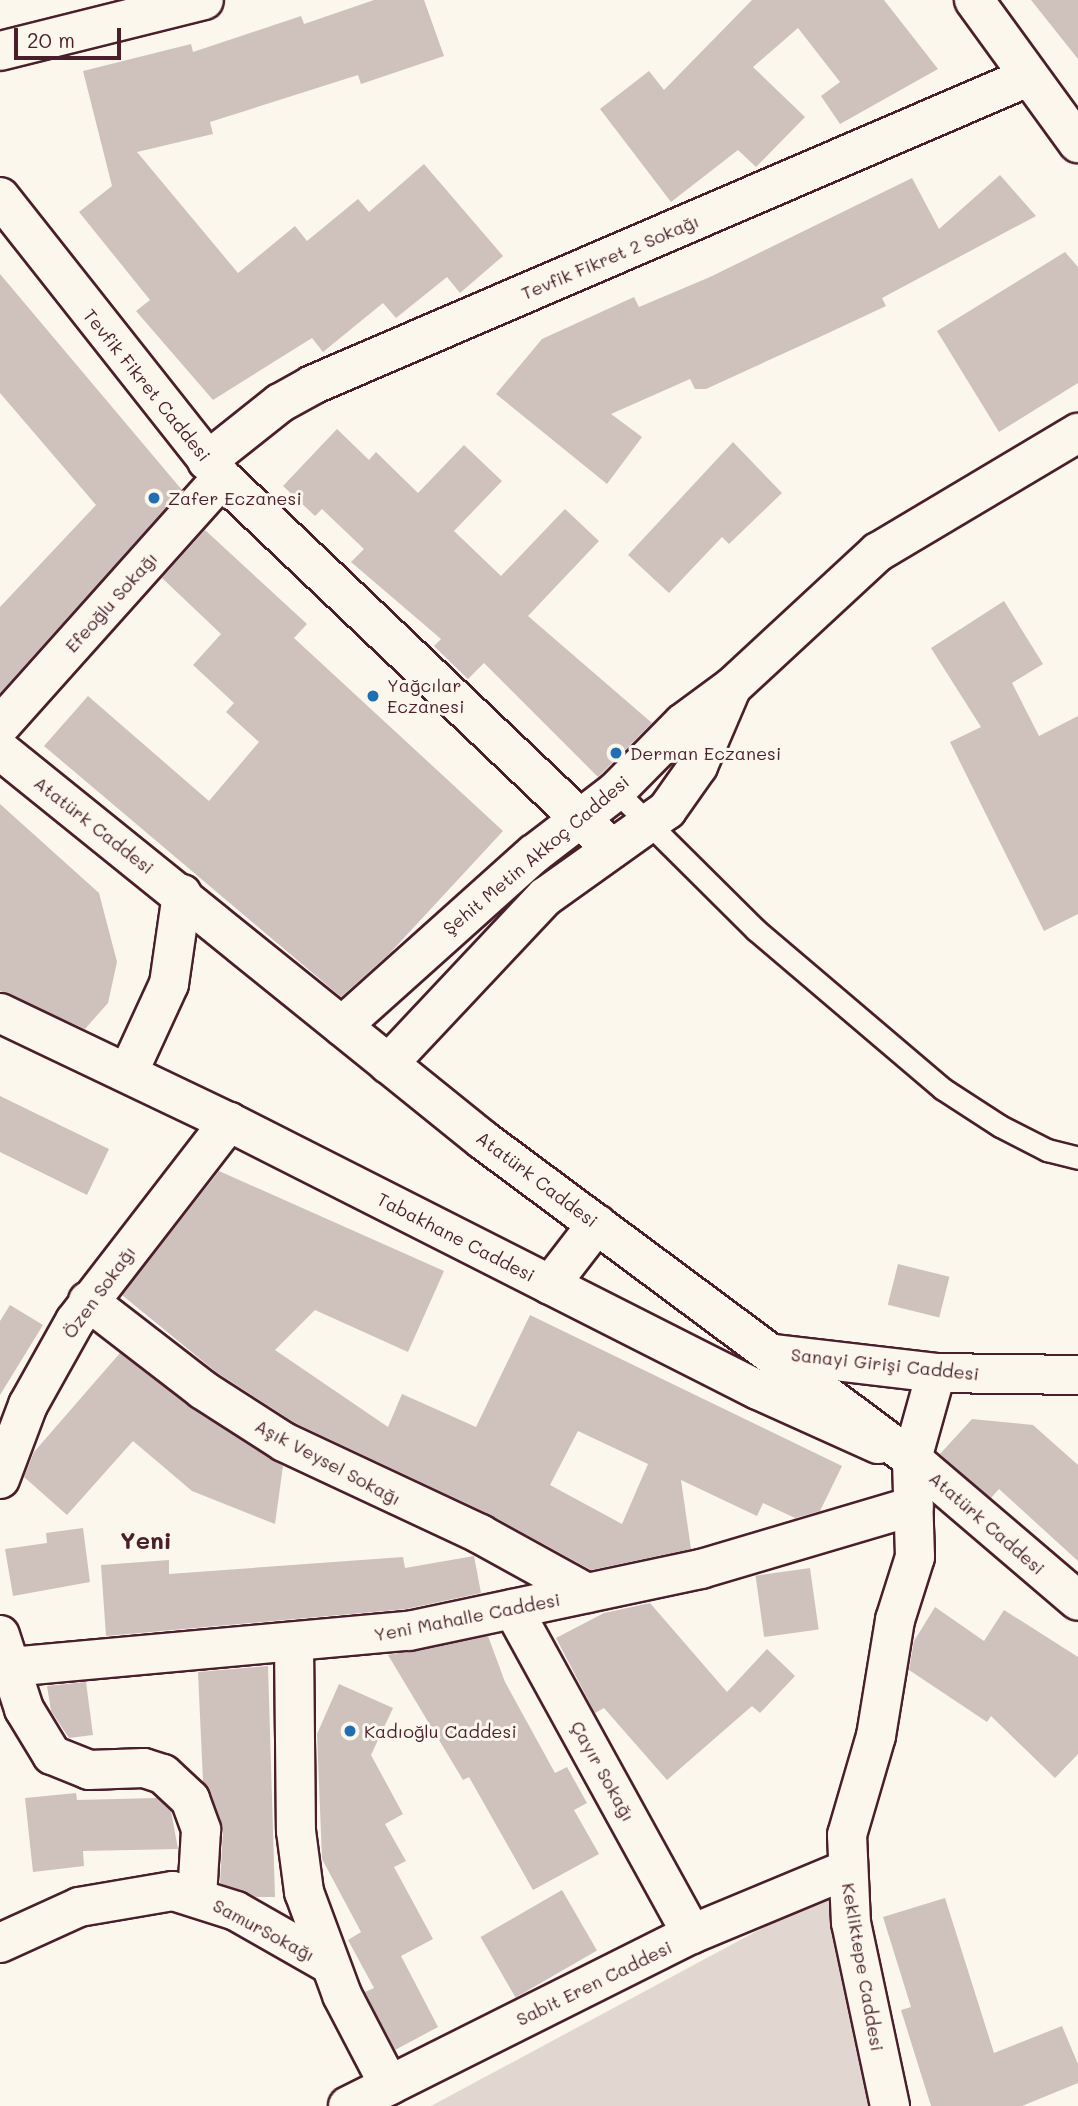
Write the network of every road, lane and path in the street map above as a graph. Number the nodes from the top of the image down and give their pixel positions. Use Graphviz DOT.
graph roads {
  1 [pos="204,0"];
  2 [pos="974,0"];
  3 [pos="0,51"];
  4 [pos="1028,77"];
  5 [pos="1078,144"];
  6 [pos="0,197"];
  7 [pos="1078,433"];
  8 [pos="215,469"];
  9 [pos="732,687"];
  10 [pos="0,726"];
  11 [pos="0,750"];
  12 [pos="616,791"];
  13 [pos="579,820"];
  14 [pos="647,825"];
  15 [pos="612,849"];
  16 [pos="182,894"];
  17 [pos="0,1013"];
  18 [pos="342,1026"];
  19 [pos="388,1064"];
  20 [pos="128,1073"];
  21 [pos="229,1122"];
  22 [pos="1078,1158"];
  23 [pos="597,1224"];
  24 [pos="550,1285"];
  25 [pos="88,1301"];
  26 [pos="775,1354"];
  27 [pos="936,1373"];
  28 [pos="1078,1375"];
  29 [pos="7,1431"];
  30 [pos="912,1459"];
  31 [pos="0,1479"];
  32 [pos="914,1506"];
  33 [pos="587,1593"];
  34 [pos="1078,1601"];
  35 [pos="513,1609"];
  36 [pos="294,1644"];
  37 [pos="6,1668"];
  38 [pos="846,1870"];
  39 [pos="197,1896"];
  40 [pos="692,1934"];
  41 [pos="0,1943"];
  42 [pos="328,1964"];
  43 [pos="388,2085"];
  44 [pos="348,2106"];
  45 [pos="890,2106"];
  1 -- 3 [label="street"];
  2 -- 4 [label="street"];
  4 -- 5 [label="street"];
  4 -- 8 [label="street, Tevfik Fikret 2 Sokağı"];
  6 -- 8 [label="street, Tevfik Fikret Caddesi"];
  7 -- 9 [label="street, Şehit Metin Akkoç Caddesi"];
  8 -- 10 [label="street, Efeoğlu Sokağı"];
  8 -- 13 [label="street, Tevfik Fikret Caddesi"];
  9 -- 12 [label="street, Şehit Metin Akkoç Caddesi"];
  9 -- 14 [label="street, Şehit Metin Akkoç Caddesi"];
  11 -- 16 [label="street, Atatürk Caddesi"];
  12 -- 13 [label="street, Şehit Metin Akkoç Caddesi"];
  12 -- 14 [label="lane"];
  13 -- 15 [label="street, Tevfik Fikret Caddesi"];
  13 -- 18 [label="street, Şehit Metin Akkoç Caddesi"];
  14 -- 15 [label="street, Şehit Metin Akkoç Caddesi"];
  14 -- 22 [label="lane"];
  15 -- 19 [label="street, Şehit Metin Akkoç Caddesi"];
  16 -- 18 [label="street, Atatürk Caddesi"];
  16 -- 20 [label="street"];
  17 -- 20 [label="street, Tabakhane Caddesi"];
  18 -- 19 [label="street, Atatürk Caddesi"];
  19 -- 23 [label="street, Atatürk Caddesi"];
  20 -- 21 [label="street, Tabakhane Caddesi"];
  21 -- 24 [label="street, Tabakhane Caddesi"];
  21 -- 25 [label="street, Özen Sokağı"];
  23 -- 24 [label="street"];
  23 -- 26 [label="street, Atatürk Caddesi"];
  24 -- 30 [label="street, Tabakhane Caddesi"];
  25 -- 29 [label="street, Özen Sokağı"];
  25 -- 33 [label="street, Aşık Veysel Sokağı"];
  26 -- 27 [label="street, Sanayi Girişi Caddesi"];
  26 -- 30 [label="street, Atatürk Caddesi"];
  27 -- 28 [label="street, Sanayi Girişi Caddesi"];
  27 -- 30 [label="street, Kekliktepe Caddesi"];
  29 -- 31 [label="street, Özen Sokağı"];
  30 -- 32 [label="street, Kekliktepe Caddesi"];
  30 -- 34 [label="street, Atatürk Caddesi"];
  32 -- 33 [label="street, Yeni Mahalle Caddesi"];
  32 -- 38 [label="street, Kekliktepe Caddesi"];
  33 -- 35 [label="street, Yeni Mahalle Caddesi"];
  35 -- 36 [label="street, Yeni Mahalle Caddesi"];
  35 -- 40 [label="street, Çayır Sokağı"];
  36 -- 37 [label="street, Yeni Mahalle Caddesi"];
  36 -- 42 [label="street, SamurSokağı"];
  37 -- 39 [label="street"];
  38 -- 40 [label="street, Sabit Eren Caddesi"];
  38 -- 45 [label="street, Kekliktepe Caddesi"];
  39 -- 41 [label="street, SamurSokağı"];
  39 -- 42 [label="street, SamurSokağı"];
  40 -- 43 [label="street, Sabit Eren Caddesi"];
  42 -- 43 [label="street, SamurSokağı"];
  43 -- 44 [label="street, Sabit Eren Caddesi"];
}
